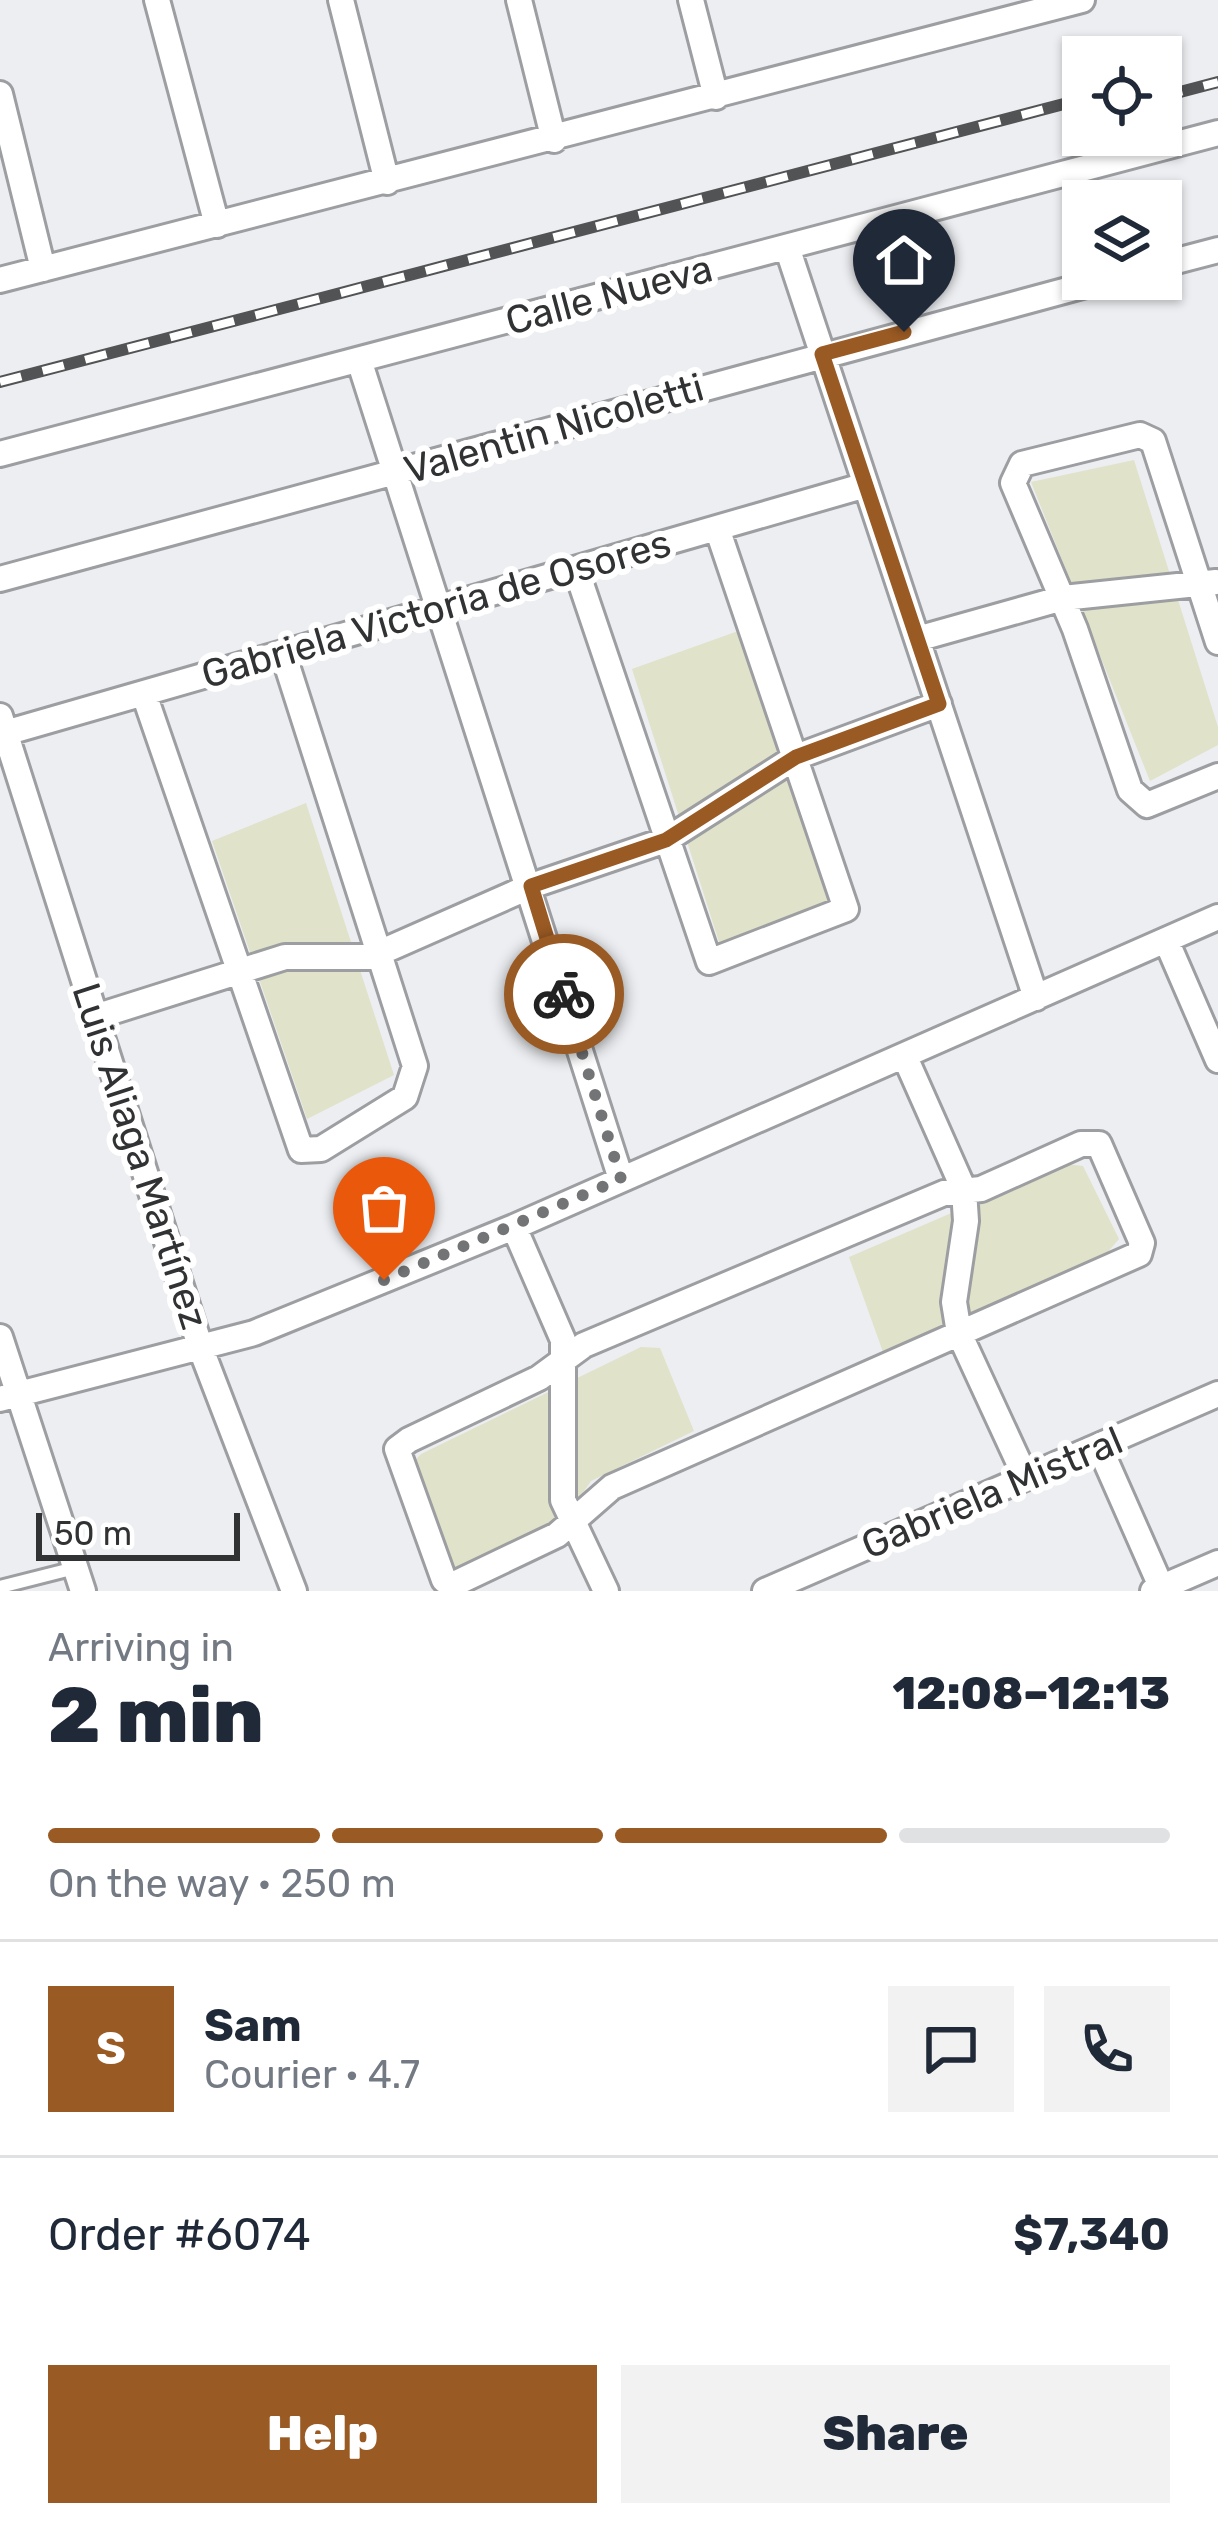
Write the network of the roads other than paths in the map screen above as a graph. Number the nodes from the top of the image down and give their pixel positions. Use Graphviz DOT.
graph roads {
  1 [pos="157,0"];
  2 [pos="341,0"];
  3 [pos="519,0"];
  4 [pos="692,0"];
  5 [pos="1082,0"];
  6 [pos="1023,7"];
  7 [pos="0,94"];
  8 [pos="716,97"];
  9 [pos="554,140"];
  10 [pos="1216,140"];
  11 [pos="387,182"];
  12 [pos="217,225"];
  13 [pos="787,247"];
  14 [pos="1218,250"];
  15 [pos="1182,259"];
  16 [pos="44,269"];
  17 [pos="0,280"];
  18 [pos="1062,291"];
  19 [pos="822,354"];
  20 [pos="360,363"];
  21 [pos="0,454"];
  22 [pos="396,474"];
  23 [pos="866,485"];
  24 [pos="717,528"];
  25 [pos="576,569"];
  26 [pos="0,579"];
  27 [pos="1211,584"];
  28 [pos="1063,598"];
  29 [pos="439,607"];
  30 [pos="917,639"];
  31 [pos="1218,642"];
  32 [pos="283,652"];
  33 [pos="144,694"];
  34 [pos="939,704"];
  35 [pos="3,725"];
  36 [pos="796,757"];
  37 [pos="1218,776"];
  38 [pos="666,840"];
  39 [pos="531,886"];
  40 [pos="1218,917"];
  41 [pos="1166,940"];
  42 [pos="380,953"];
  43 [pos="239,972"];
  44 [pos="1036,998"];
  45 [pos="95,1017"];
  46 [pos="905,1057"];
  47 [pos="1218,1060"];
  48 [pos="621,1179"];
  49 [pos="964,1190"];
  50 [pos="514,1227"];
  51 [pos="959,1333"];
  52 [pos="0,1336"];
  53 [pos="201,1349"];
  54 [pos="566,1360"];
  55 [pos="1218,1394"];
  56 [pos="9,1397"];
  57 [pos="1099,1446"];
  58 [pos="1026,1478"];
  59 [pos="574,1522"];
  60 [pos="1218,1563"];
  61 [pos="79,1580"];
  62 [pos="0,1587"];
  63 [pos="1160,1590"];
  64 [pos="294,1591"];
  65 [pos="606,1591"];
  66 [pos="765,1591"];
  1 -- 12 [label="street"];
  2 -- 11 [label="street"];
  3 -- 9 [label="street"];
  4 -- 8 [label="street"];
  5 -- 6 [label="street"];
  6 -- 8 [label="street"];
  7 -- 16 [label="street"];
  8 -- 9 [label="street"];
  9 -- 11 [label="street"];
  10 -- 13 [label="street, Calle Nueva"];
  11 -- 12 [label="street"];
  12 -- 16 [label="street"];
  13 -- 19 [label="street"];
  13 -- 20 [label="street, Calle Nueva"];
  14 -- 15 [label="street"];
  16 -- 17 [label="street"];
  18 -- 19 [label="street, Valentin Nicoletti"];
  19 -- 22 [label="street, Valentin Nicoletti"];
  19 -- 23 [label="street"];
  20 -- 21 [label="street, Calle Nueva"];
  20 -- 22 [label="street"];
  22 -- 26 [label="street, Valentin Nicoletti"];
  22 -- 29 [label="street"];
  23 -- 24 [label="street, Gabriela Victoria de Osores"];
  23 -- 30 [label="street"];
  24 -- 25 [label="street, Gabriela Victoria de Osores"];
  24 -- 36 [label="street"];
  25 -- 29 [label="street, Gabriela Victoria de Osores"];
  25 -- 38 [label="street"];
  27 -- 28 [label="street"];
  27 -- 28 [label="street"];
  27 -- 31 [label="street"];
  28 -- 30 [label="street"];
  28 -- 37 [label="street"];
  29 -- 32 [label="street, Gabriela Victoria de Osores"];
  29 -- 39 [label="street"];
  30 -- 34 [label="street"];
  32 -- 33 [label="street, Gabriela Victoria de Osores"];
  32 -- 42 [label="street"];
  33 -- 35 [label="street, Gabriela Victoria de Osores"];
  33 -- 43 [label="street"];
  34 -- 36 [label="street"];
  34 -- 44 [label="street"];
  35 -- 45 [label="street, Luis Aliaga Martínez"];
  36 -- 38 [label="street"];
  36 -- 38 [label="street"];
  38 -- 39 [label="street"];
  39 -- 42 [label="street"];
  39 -- 48 [label="street"];
  40 -- 41 [label="street"];
  41 -- 44 [label="street"];
  41 -- 47 [label="street"];
  42 -- 43 [label="street"];
  42 -- 43 [label="street"];
  43 -- 45 [label="street"];
  44 -- 46 [label="street"];
  45 -- 53 [label="street, Luis Aliaga Martínez"];
  46 -- 48 [label="street"];
  46 -- 49 [label="street"];
  48 -- 50 [label="street"];
  49 -- 51 [label="street"];
  49 -- 51 [label="street"];
  49 -- 54 [label="street"];
  50 -- 53 [label="street"];
  50 -- 54 [label="street"];
  51 -- 58 [label="street"];
  51 -- 59 [label="street"];
  52 -- 56 [label="street"];
  53 -- 56 [label="street"];
  53 -- 64 [label="street, Luis Aliaga Martínez"];
  54 -- 59 [label="street"];
  54 -- 59 [label="street"];
  55 -- 57 [label="street, Gabriela Mistral"];
  56 -- 61 [label="street"];
  57 -- 58 [label="street, Gabriela Mistral"];
  57 -- 63 [label="street"];
  58 -- 66 [label="street, Gabriela Mistral"];
  59 -- 65 [label="street"];
  60 -- 63 [label="street"];
  61 -- 62 [label="lane"];
}
